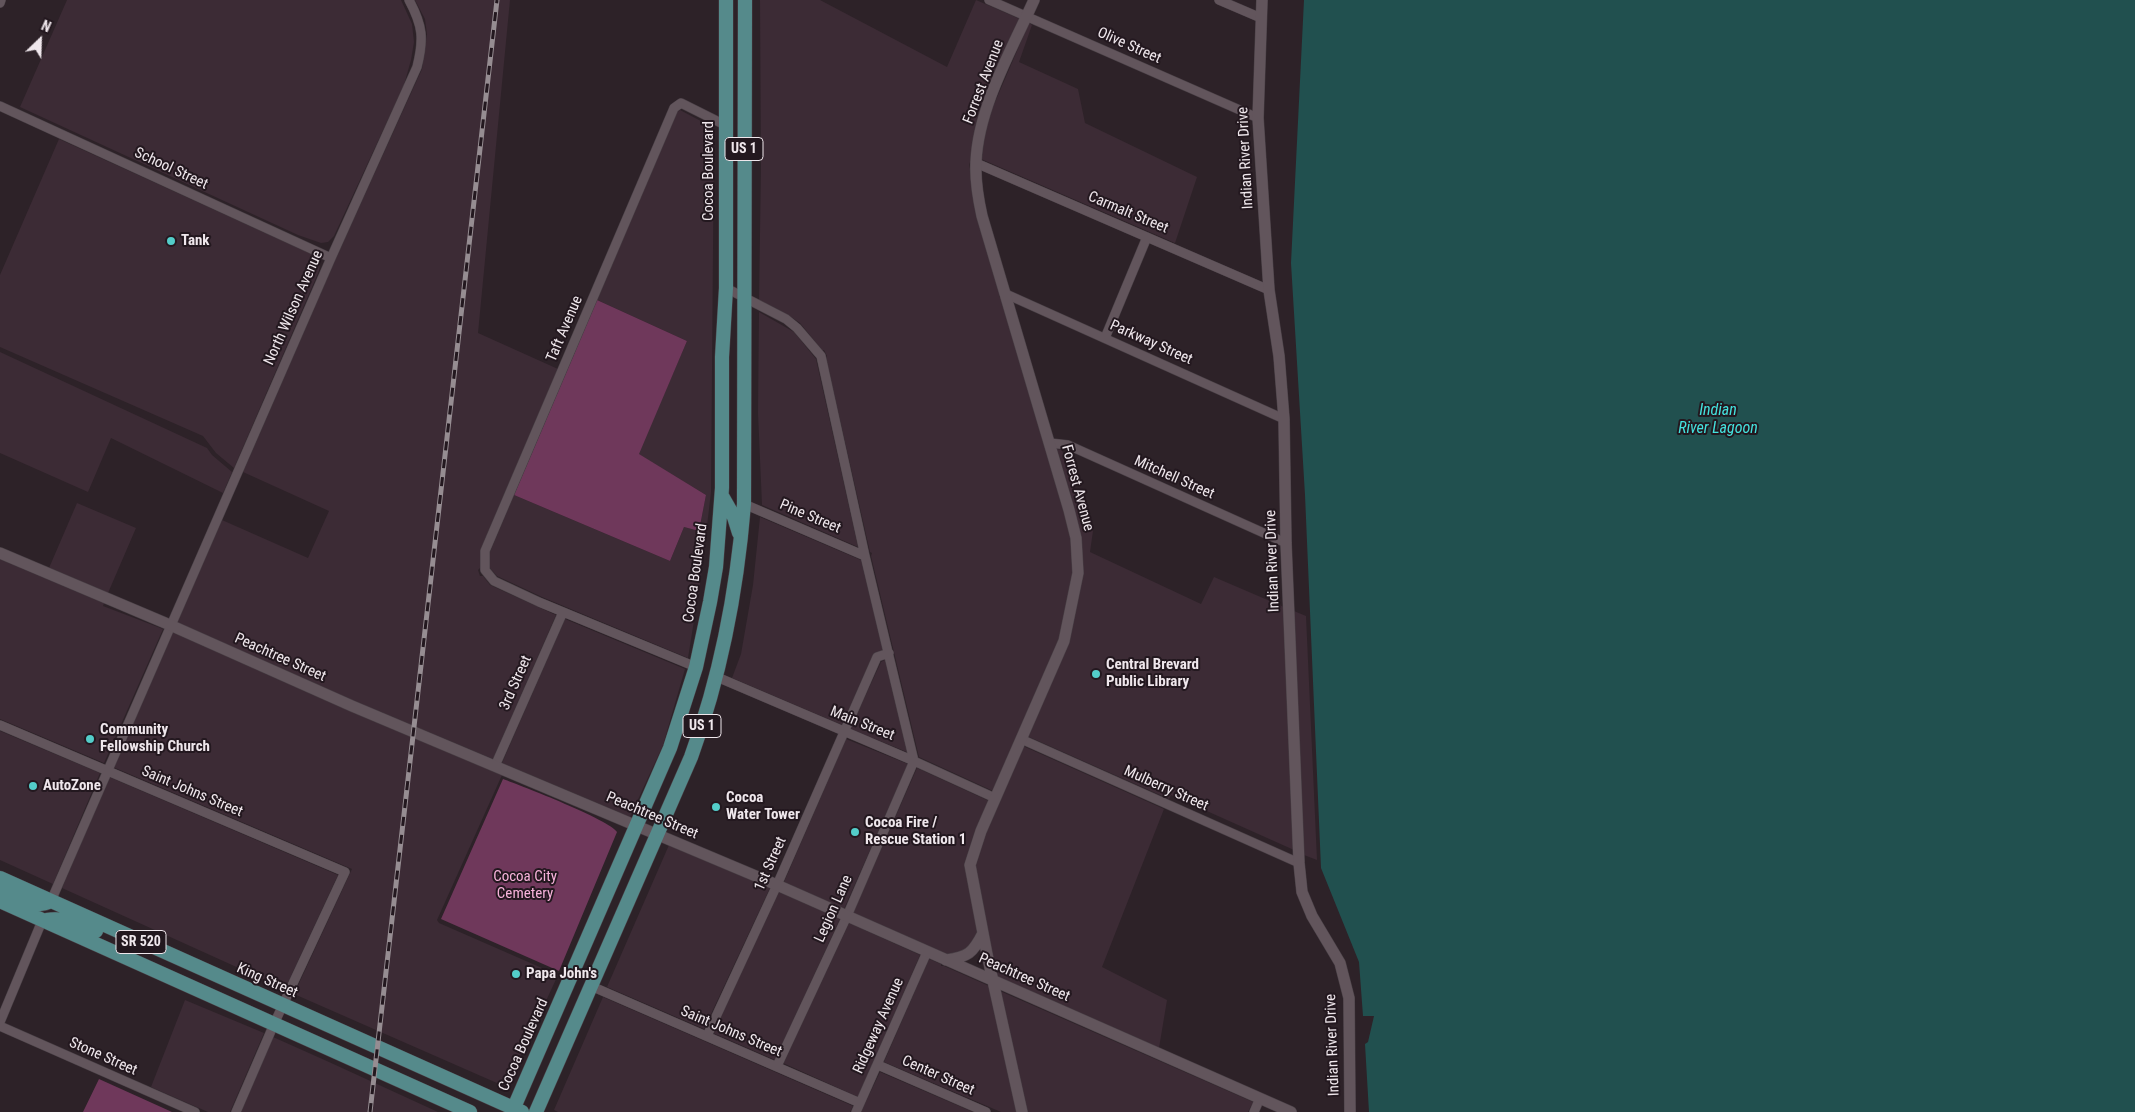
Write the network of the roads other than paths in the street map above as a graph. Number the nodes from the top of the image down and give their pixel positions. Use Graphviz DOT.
graph roads {
  1 [pos="410,0"];
  2 [pos="726,0"];
  3 [pos="740,0"];
  4 [pos="744,0"];
  5 [pos="989,0"];
  6 [pos="1034,0"];
  7 [pos="1219,0"];
  8 [pos="1262,0"];
  9 [pos="1027,16"];
  10 [pos="1262,18"];
  11 [pos="744,24"];
  12 [pos="0,106"];
  13 [pos="1258,118"];
  14 [pos="725,125"];
  15 [pos="976,162"];
  16 [pos="1147,237"];
  17 [pos="331,258"];
  18 [pos="726,288"];
  19 [pos="1268,290"];
  20 [pos="1006,294"];
  21 [pos="743,298"];
  22 [pos="1105,338"];
  23 [pos="1284,419"];
  24 [pos="1050,442"];
  25 [pos="723,451"];
  26 [pos="722,496"];
  27 [pos="744,504"];
  28 [pos="741,541"];
  29 [pos="1286,543"];
  30 [pos="0,553"];
  31 [pos="865,556"];
  32 [pos="563,612"];
  33 [pos="170,625"];
  34 [pos="889,653"];
  35 [pos="696,667"];
  36 [pos="717,677"];
  37 [pos="0,725"];
  38 [pos="844,732"];
  39 [pos="1021,740"];
  40 [pos="914,761"];
  41 [pos="495,766"];
  42 [pos="107,770"];
  43 [pos="995,798"];
  44 [pos="637,826"];
  45 [pos="658,835"];
  46 [pos="1299,863"];
  47 [pos="0,878"];
  48 [pos="777,885"];
  49 [pos="0,892"];
  50 [pos="0,901"];
  51 [pos="51,901"];
  52 [pos="846,916"];
  53 [pos="42,921"];
  54 [pos="983,932"];
  55 [pos="156,949"];
  56 [pos="927,952"];
  57 [pos="946,960"];
  58 [pos="993,982"];
  59 [pos="591,986"];
  60 [pos="283,1005"];
  61 [pos="0,1022"];
  62 [pos="274,1024"];
  63 [pos="0,1026"];
  64 [pos="706,1036"];
  65 [pos="878,1065"];
  66 [pos="777,1066"];
  67 [pos="1260,1098"];
  68 [pos="858,1108"];
  69 [pos="516,1111"];
  70 [pos="195,1112"];
  71 [pos="236,1112"];
  72 [pos="470,1112"];
  73 [pos="536,1112"];
  74 [pos="986,1112"];
  75 [pos="1022,1112"];
  76 [pos="1254,1112"];
  77 [pos="1291,1112"];
  78 [pos="1350,1112"];
  1 -- 17 [label="street, North Wilson Avenue"];
  2 -- 14 [label="main road, Cocoa Boulevard / US 1"];
  3 -- 11 [label="main road"];
  4 -- 11 [label="main road, US 1"];
  5 -- 9 [label="street, Olive Street"];
  6 -- 9 [label="street, Forrest Avenue"];
  7 -- 10 [label="street"];
  8 -- 10 [label="street, Indian River Drive"];
  9 -- 13 [label="street, Olive Street"];
  9 -- 15 [label="street, Forrest Avenue"];
  10 -- 13 [label="street, Indian River Drive"];
  11 -- 21 [label="main road, US 1"];
  12 -- 17 [label="street, School Street"];
  13 -- 19 [label="street, Indian River Drive"];
  14 -- 18 [label="main road, Cocoa Boulevard / US 1"];
  14 -- 32 [label="street, Taft Avenue"];
  15 -- 16 [label="street, Carmalt Street"];
  15 -- 20 [label="street, Forrest Avenue"];
  16 -- 19 [label="street, Carmalt Street"];
  16 -- 22 [label="street"];
  17 -- 33 [label="street, North Wilson Avenue"];
  18 -- 21 [label="street"];
  18 -- 25 [label="main road, Cocoa Boulevard / US 1"];
  19 -- 23 [label="street, Indian River Drive"];
  20 -- 22 [label="street, Parkway Street"];
  20 -- 24 [label="street, Forrest Avenue"];
  21 -- 27 [label="main road, US 1"];
  21 -- 31 [label="street"];
  22 -- 23 [label="street, Parkway Street"];
  23 -- 29 [label="street, Indian River Drive"];
  24 -- 29 [label="street, Mitchell Street"];
  24 -- 39 [label="street, Forrest Avenue"];
  25 -- 26 [label="main road, Cocoa Boulevard / US 1"];
  25 -- 27 [label="main road"];
  26 -- 28 [label="main road"];
  26 -- 35 [label="main road, Cocoa Boulevard / US 1"];
  27 -- 28 [label="main road, US 1"];
  27 -- 31 [label="street, Pine Street"];
  28 -- 36 [label="main road, US 1"];
  29 -- 46 [label="street, Indian River Drive"];
  30 -- 33 [label="street, Peachtree Street"];
  31 -- 34 [label="street"];
  32 -- 35 [label="street"];
  32 -- 41 [label="street, 3rd Street"];
  33 -- 41 [label="street, Peachtree Street"];
  33 -- 42 [label="street, North Wilson Avenue"];
  34 -- 38 [label="street, 1st Street"];
  34 -- 40 [label="street"];
  35 -- 44 [label="main road, Cocoa Boulevard / US 1"];
  36 -- 38 [label="street, Main Street"];
  36 -- 45 [label="main road, US 1"];
  37 -- 42 [label="street, Saint Johns Street"];
  38 -- 40 [label="street, Main Street"];
  38 -- 48 [label="street, 1st Street"];
  39 -- 43 [label="street, Forrest Avenue"];
  39 -- 46 [label="street, Mulberry Street"];
  40 -- 43 [label="street, Main Street"];
  40 -- 52 [label="street, Legion Lane"];
  41 -- 44 [label="street, Peachtree Street"];
  42 -- 51 [label="street, North Wilson Avenue"];
  42 -- 60 [label="street, Saint Johns Street"];
  43 -- 54 [label="street, Forrest Avenue"];
  44 -- 45 [label="street, Peachtree Street"];
  44 -- 69 [label="main road, Cocoa Boulevard / US 1"];
  45 -- 48 [label="street, Peachtree Street"];
  45 -- 59 [label="main road, US 1"];
  46 -- 78 [label="street, Indian River Drive"];
  47 -- 51 [label="main road, King Street / SR 520"];
  48 -- 52 [label="street, Peachtree Street"];
  48 -- 64 [label="street, 1st Street"];
  49 -- 51 [label="main road"];
  50 -- 53 [label="main road, SR 520"];
  51 -- 55 [label="main road, King Street / SR 520"];
  52 -- 56 [label="street, Peachtree Street"];
  52 -- 66 [label="street, Legion Lane"];
  53 -- 55 [label="main road"];
  53 -- 61 [label="street"];
  53 -- 62 [label="main road, SR 520"];
  54 -- 57 [label="street"];
  54 -- 58 [label="street, Forrest Avenue"];
  55 -- 60 [label="main road, King Street / SR 520"];
  56 -- 57 [label="street, Peachtree Street"];
  56 -- 65 [label="street, Ridgeway Avenue"];
  57 -- 58 [label="street, Peachtree Street"];
  58 -- 67 [label="street, Peachtree Street"];
  58 -- 75 [label="street, Forrest Avenue"];
  59 -- 64 [label="street, Saint Johns Street"];
  59 -- 73 [label="main road, US 1"];
  60 -- 62 [label="street"];
  60 -- 69 [label="main road, King Street / SR 520"];
  62 -- 71 [label="street"];
  62 -- 72 [label="main road, SR 520"];
  63 -- 70 [label="street, Stone Street"];
  64 -- 66 [label="street, Saint Johns Street"];
  65 -- 68 [label="street, Ridgeway Avenue"];
  65 -- 74 [label="street, Center Street"];
  66 -- 68 [label="street, Saint Johns Street"];
  67 -- 76 [label="street"];
  67 -- 77 [label="street, Peachtree Street"];
}
